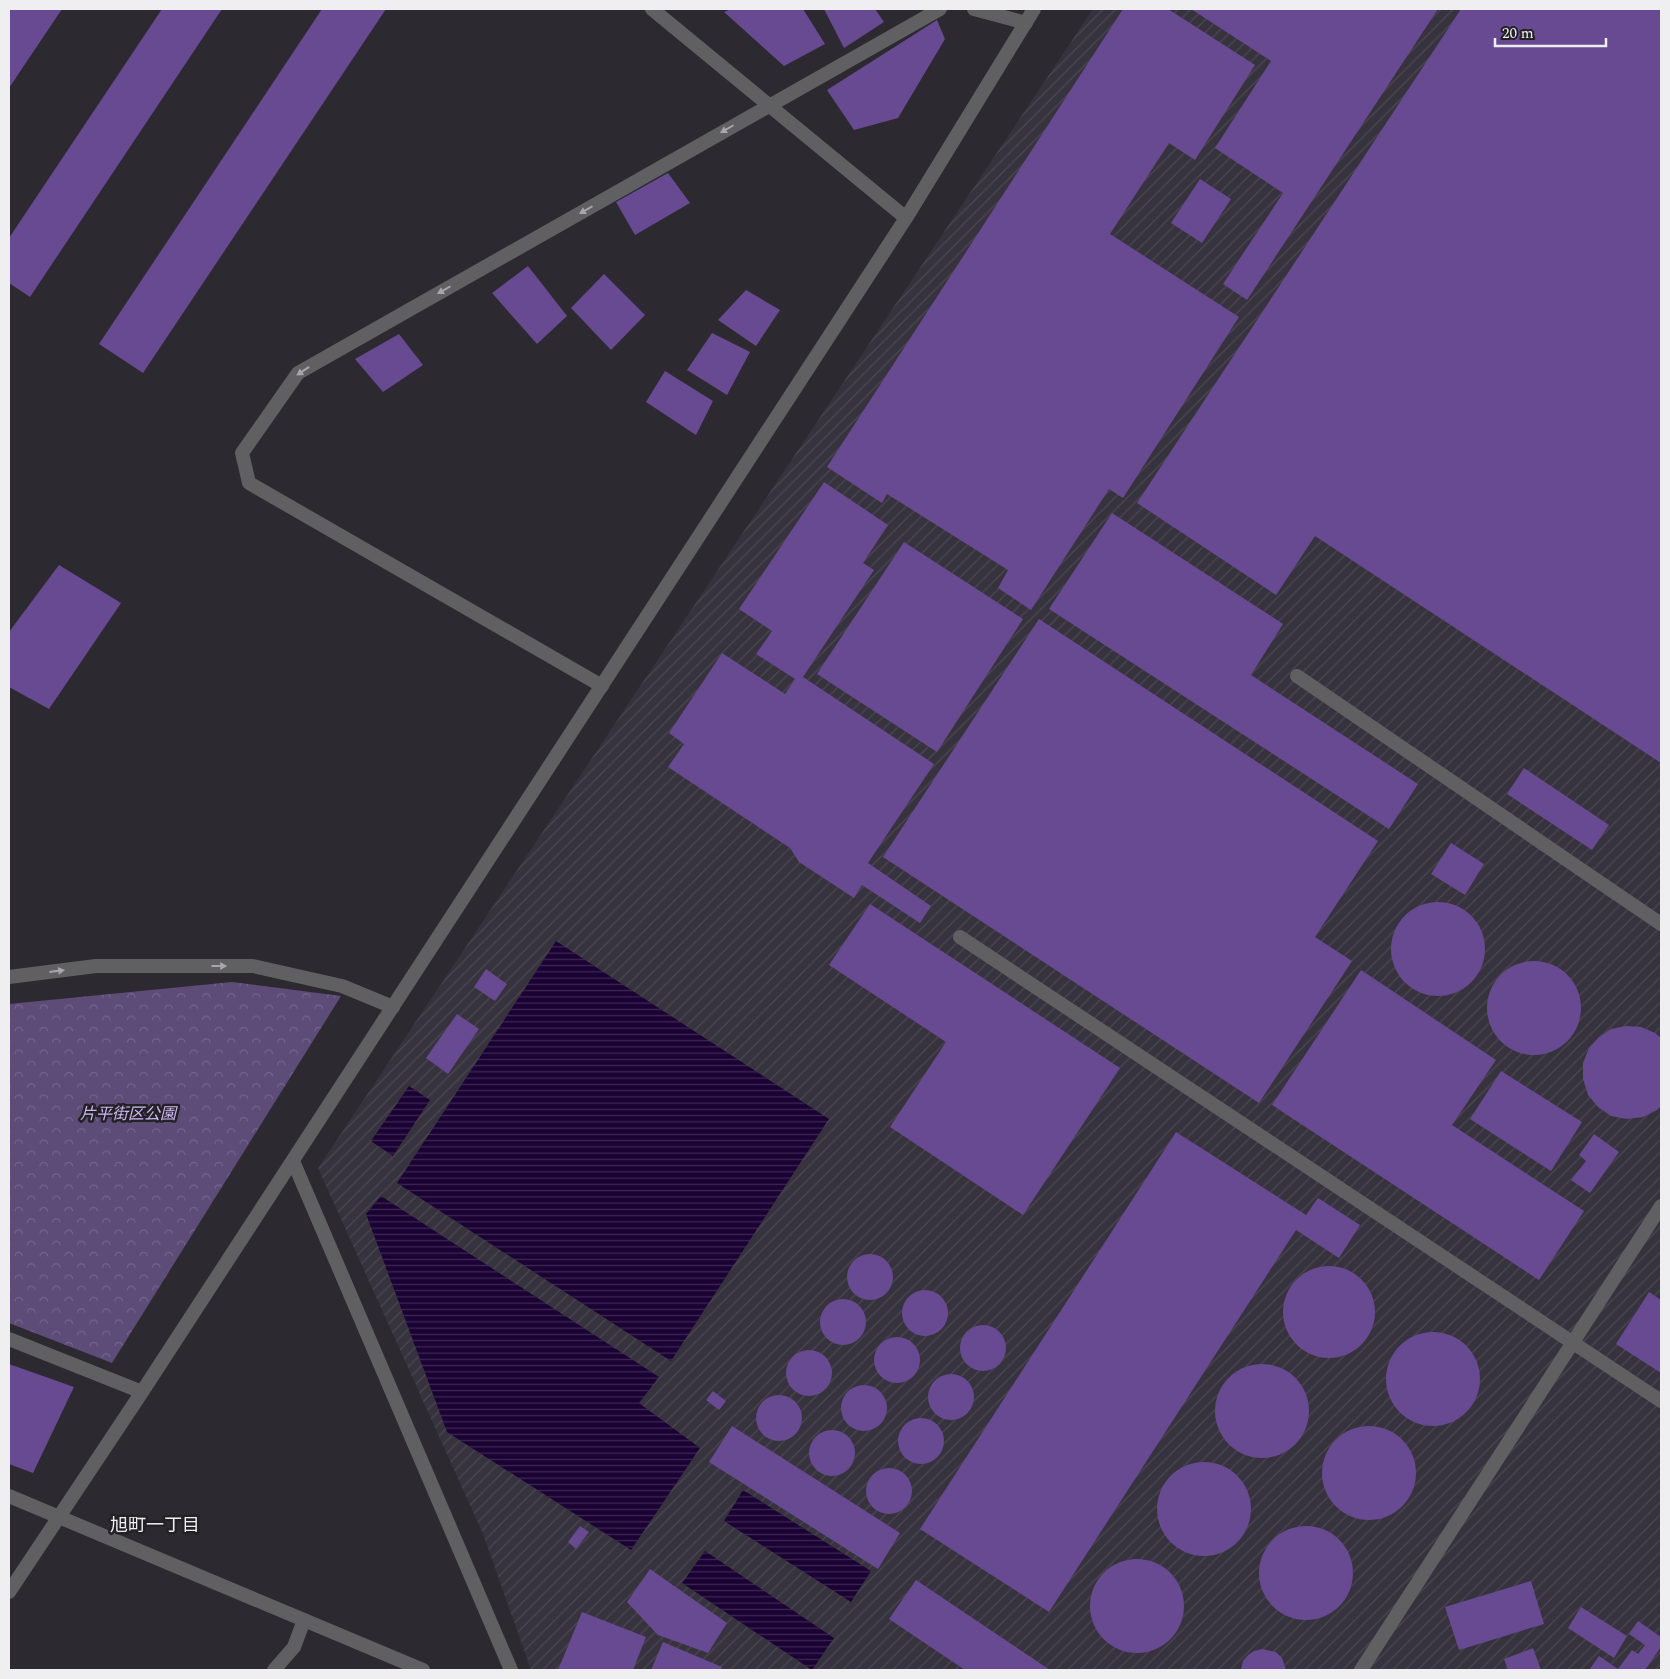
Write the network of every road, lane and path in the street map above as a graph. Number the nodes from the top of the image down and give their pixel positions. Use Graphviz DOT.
graph roads {
  1 [pos="652,9"];
  2 [pos="940,9"];
  3 [pos="974,9"];
  4 [pos="1034,9"];
  5 [pos="1026,23"];
  6 [pos="769,105"];
  7 [pos="906,218"];
  8 [pos="1298,676"];
  9 [pos="602,686"];
  10 [pos="1661,924"];
  11 [pos="960,937"];
  12 [pos="9,977"];
  13 [pos="393,1007"];
  14 [pos="293,1161"];
  15 [pos="1661,1206"];
  16 [pos="9,1339"];
  17 [pos="1573,1342"];
  18 [pos="142,1392"];
  19 [pos="1661,1401"];
  20 [pos="9,1496"];
  21 [pos="60,1516"];
  22 [pos="9,1592"];
  23 [pos="304,1620"];
  24 [pos="274,1670"];
  25 [pos="423,1670"];
  26 [pos="511,1670"];
  27 [pos="1361,1670"];
  1 -- 6 [label="street"];
  2 -- 6 [label="street"];
  3 -- 5 [label="street"];
  4 -- 5 [label="street"];
  5 -- 7 [label="street"];
  6 -- 7 [label="street"];
  6 -- 9 [label="street, one-way"];
  7 -- 9 [label="street"];
  8 -- 10 [label="street"];
  9 -- 13 [label="street"];
  11 -- 17 [label="street"];
  12 -- 13 [label="street, one-way"];
  13 -- 14 [label="street"];
  14 -- 18 [label="street"];
  14 -- 26 [label="street"];
  15 -- 17 [label="street"];
  16 -- 18 [label="street"];
  17 -- 19 [label="street"];
  17 -- 27 [label="street"];
  18 -- 21 [label="street"];
  20 -- 21 [label="street"];
  21 -- 22 [label="street"];
  21 -- 23 [label="street"];
  23 -- 24 [label="street"];
  23 -- 25 [label="street"];
}
